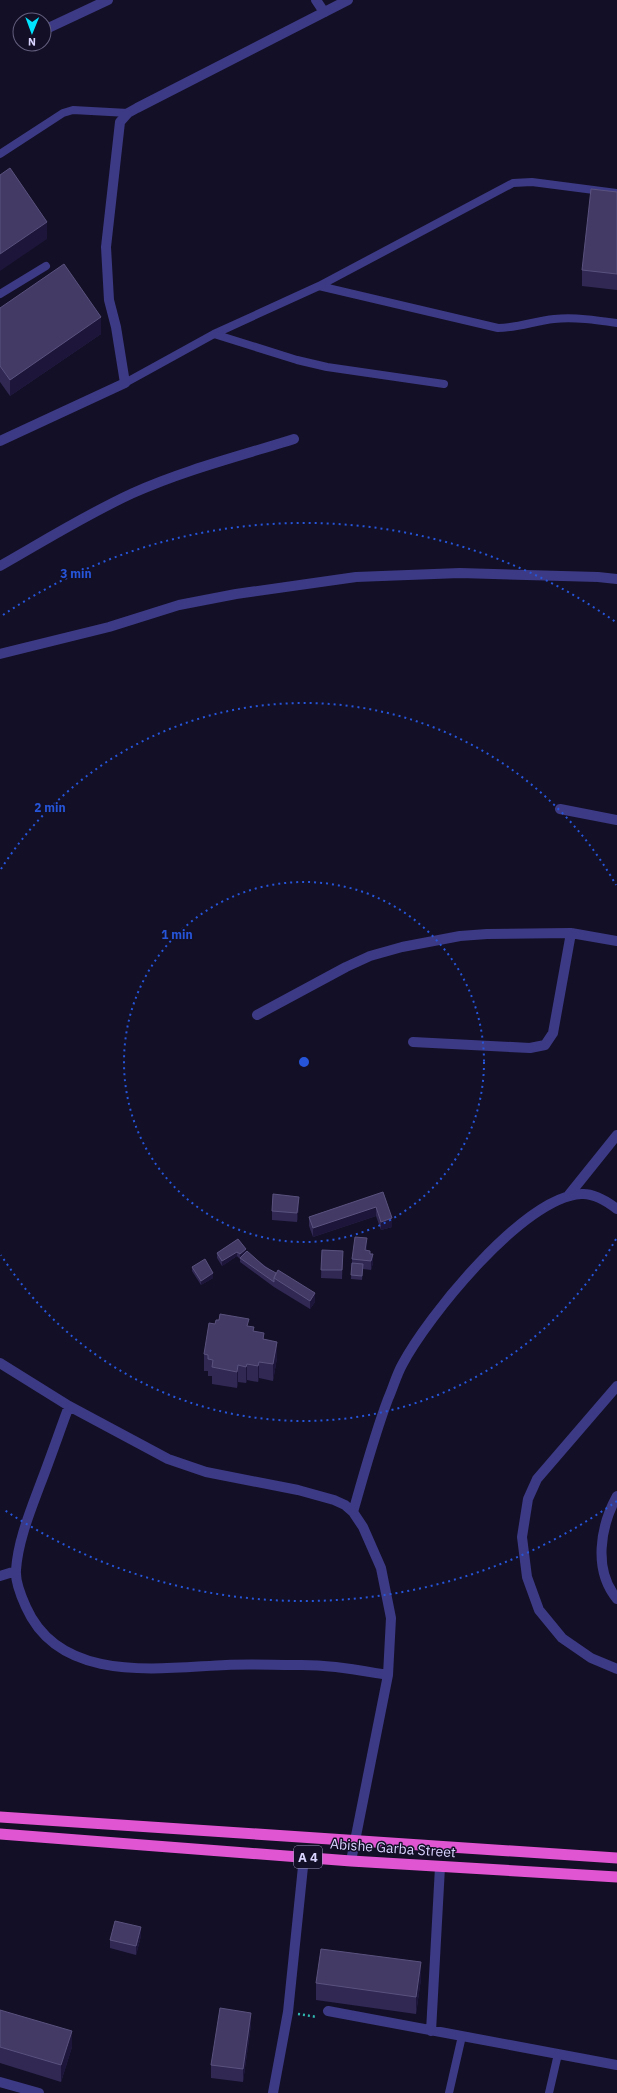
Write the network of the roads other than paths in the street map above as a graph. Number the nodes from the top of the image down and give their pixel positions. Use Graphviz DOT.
graph roads {
  1 [pos="108,0"];
  2 [pos="316,0"];
  3 [pos="348,0"];
  4 [pos="324,12"];
  5 [pos="52,26"];
  6 [pos="128,113"];
  7 [pos="0,154"];
  8 [pos="617,193"];
  9 [pos="46,266"];
  10 [pos="319,286"];
  11 [pos="0,294"];
  12 [pos="617,323"];
  13 [pos="214,334"];
  14 [pos="125,384"];
  15 [pos="444,384"];
  16 [pos="294,439"];
  17 [pos="0,441"];
  18 [pos="0,566"];
  19 [pos="617,579"];
  20 [pos="0,654"];
  21 [pos="560,809"];
  22 [pos="617,820"];
  23 [pos="571,933"];
  24 [pos="617,940"];
  25 [pos="257,1015"];
  26 [pos="413,1042"];
  27 [pos="617,1135"];
  28 [pos="568,1196"];
  29 [pos="617,1209"];
  30 [pos="0,1363"];
  31 [pos="617,1386"];
  32 [pos="69,1406"];
  33 [pos="617,1496"];
  34 [pos="353,1512"];
  35 [pos="16,1571"];
  36 [pos="0,1576"];
  37 [pos="617,1599"];
  38 [pos="617,1669"];
  39 [pos="388,1675"];
  40 [pos="0,1817"];
  41 [pos="0,1834"];
  42 [pos="355,1842"];
  43 [pos="304,1857"];
  44 [pos="617,1858"];
  45 [pos="352,1861"];
  46 [pos="440,1867"];
  47 [pos="617,1877"];
  48 [pos="328,2011"];
  49 [pos="431,2031"];
  50 [pos="462,2036"];
  51 [pos="558,2054"];
  52 [pos="617,2065"];
  53 [pos="0,2082"];
  54 [pos="40,2093"];
  55 [pos="273,2093"];
  56 [pos="449,2093"];
  57 [pos="549,2093"];
  1 -- 5 [label="street"];
  2 -- 4 [label="street"];
  3 -- 4 [label="street"];
  4 -- 6 [label="street"];
  6 -- 7 [label="lane"];
  6 -- 14 [label="street"];
  8 -- 10 [label="lane"];
  9 -- 11 [label="lane"];
  10 -- 12 [label="lane"];
  10 -- 13 [label="lane"];
  13 -- 14 [label="lane"];
  13 -- 15 [label="lane"];
  14 -- 17 [label="street"];
  16 -- 18 [label="street"];
  19 -- 20 [label="street"];
  21 -- 22 [label="street"];
  23 -- 24 [label="street"];
  23 -- 25 [label="street"];
  23 -- 26 [label="street"];
  27 -- 28 [label="street"];
  28 -- 29 [label="street"];
  28 -- 34 [label="street"];
  30 -- 32 [label="street"];
  31 -- 38 [label="street"];
  32 -- 34 [label="street"];
  32 -- 35 [label="street"];
  33 -- 37 [label="street"];
  34 -- 39 [label="street"];
  35 -- 36 [label="street"];
  35 -- 39 [label="street"];
  39 -- 42 [label="street"];
  40 -- 42 [label="highway, Abishe Garba Street / A 4"];
  41 -- 43 [label="highway, Abishe Garba Street / A 4"];
  42 -- 44 [label="highway, Abishe Garba Street / A 4"];
  42 -- 45 [label="street"];
  43 -- 45 [label="highway, Abishe Garba Street / A 4"];
  43 -- 55 [label="street"];
  45 -- 46 [label="highway, Abishe Garba Street / A 4"];
  46 -- 47 [label="highway, Abishe Garba Street / A 4"];
  46 -- 49 [label="street"];
  48 -- 49 [label="street"];
  49 -- 50 [label="street"];
  50 -- 51 [label="street"];
  50 -- 56 [label="lane"];
  51 -- 52 [label="street"];
  51 -- 57 [label="lane"];
  53 -- 54 [label="street"];
}
